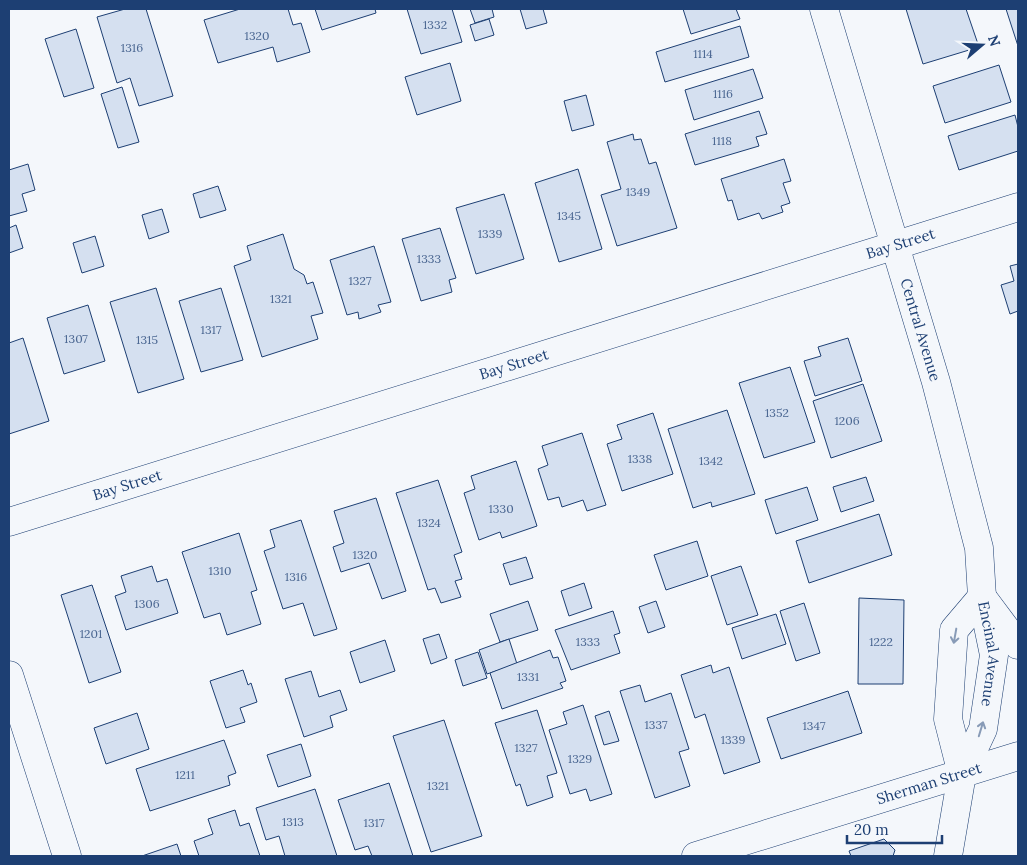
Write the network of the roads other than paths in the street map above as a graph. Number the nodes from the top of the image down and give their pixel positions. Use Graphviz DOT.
graph roads {
  1 [pos="824,9"];
  2 [pos="1018,207"];
  3 [pos="896,246"];
  4 [pos="9,522"];
  5 [pos="982,597"];
  6 [pos="1018,645"];
  7 [pos="9,675"];
  8 [pos="1018,756"];
  9 [pos="962,774"];
  10 [pos="68,856"];
  11 [pos="696,856"];
  12 [pos="948,856"];
  1 -- 3 [label="street, Central Avenue"];
  2 -- 3 [label="street, Bay Street"];
  3 -- 4 [label="street, Bay Street"];
  3 -- 5 [label="street, Central Avenue"];
  5 -- 6 [label="street"];
  9 -- 5 [label="street, Encinal Avenue, one-way"];
  5 -- 9 [label="street, Encinal Avenue, one-way"];
  7 -- 10 [label="street"];
  8 -- 9 [label="street, Sherman Street"];
  9 -- 11 [label="street, Sherman Street"];
  9 -- 12 [label="street, Encinal Avenue"];
}
